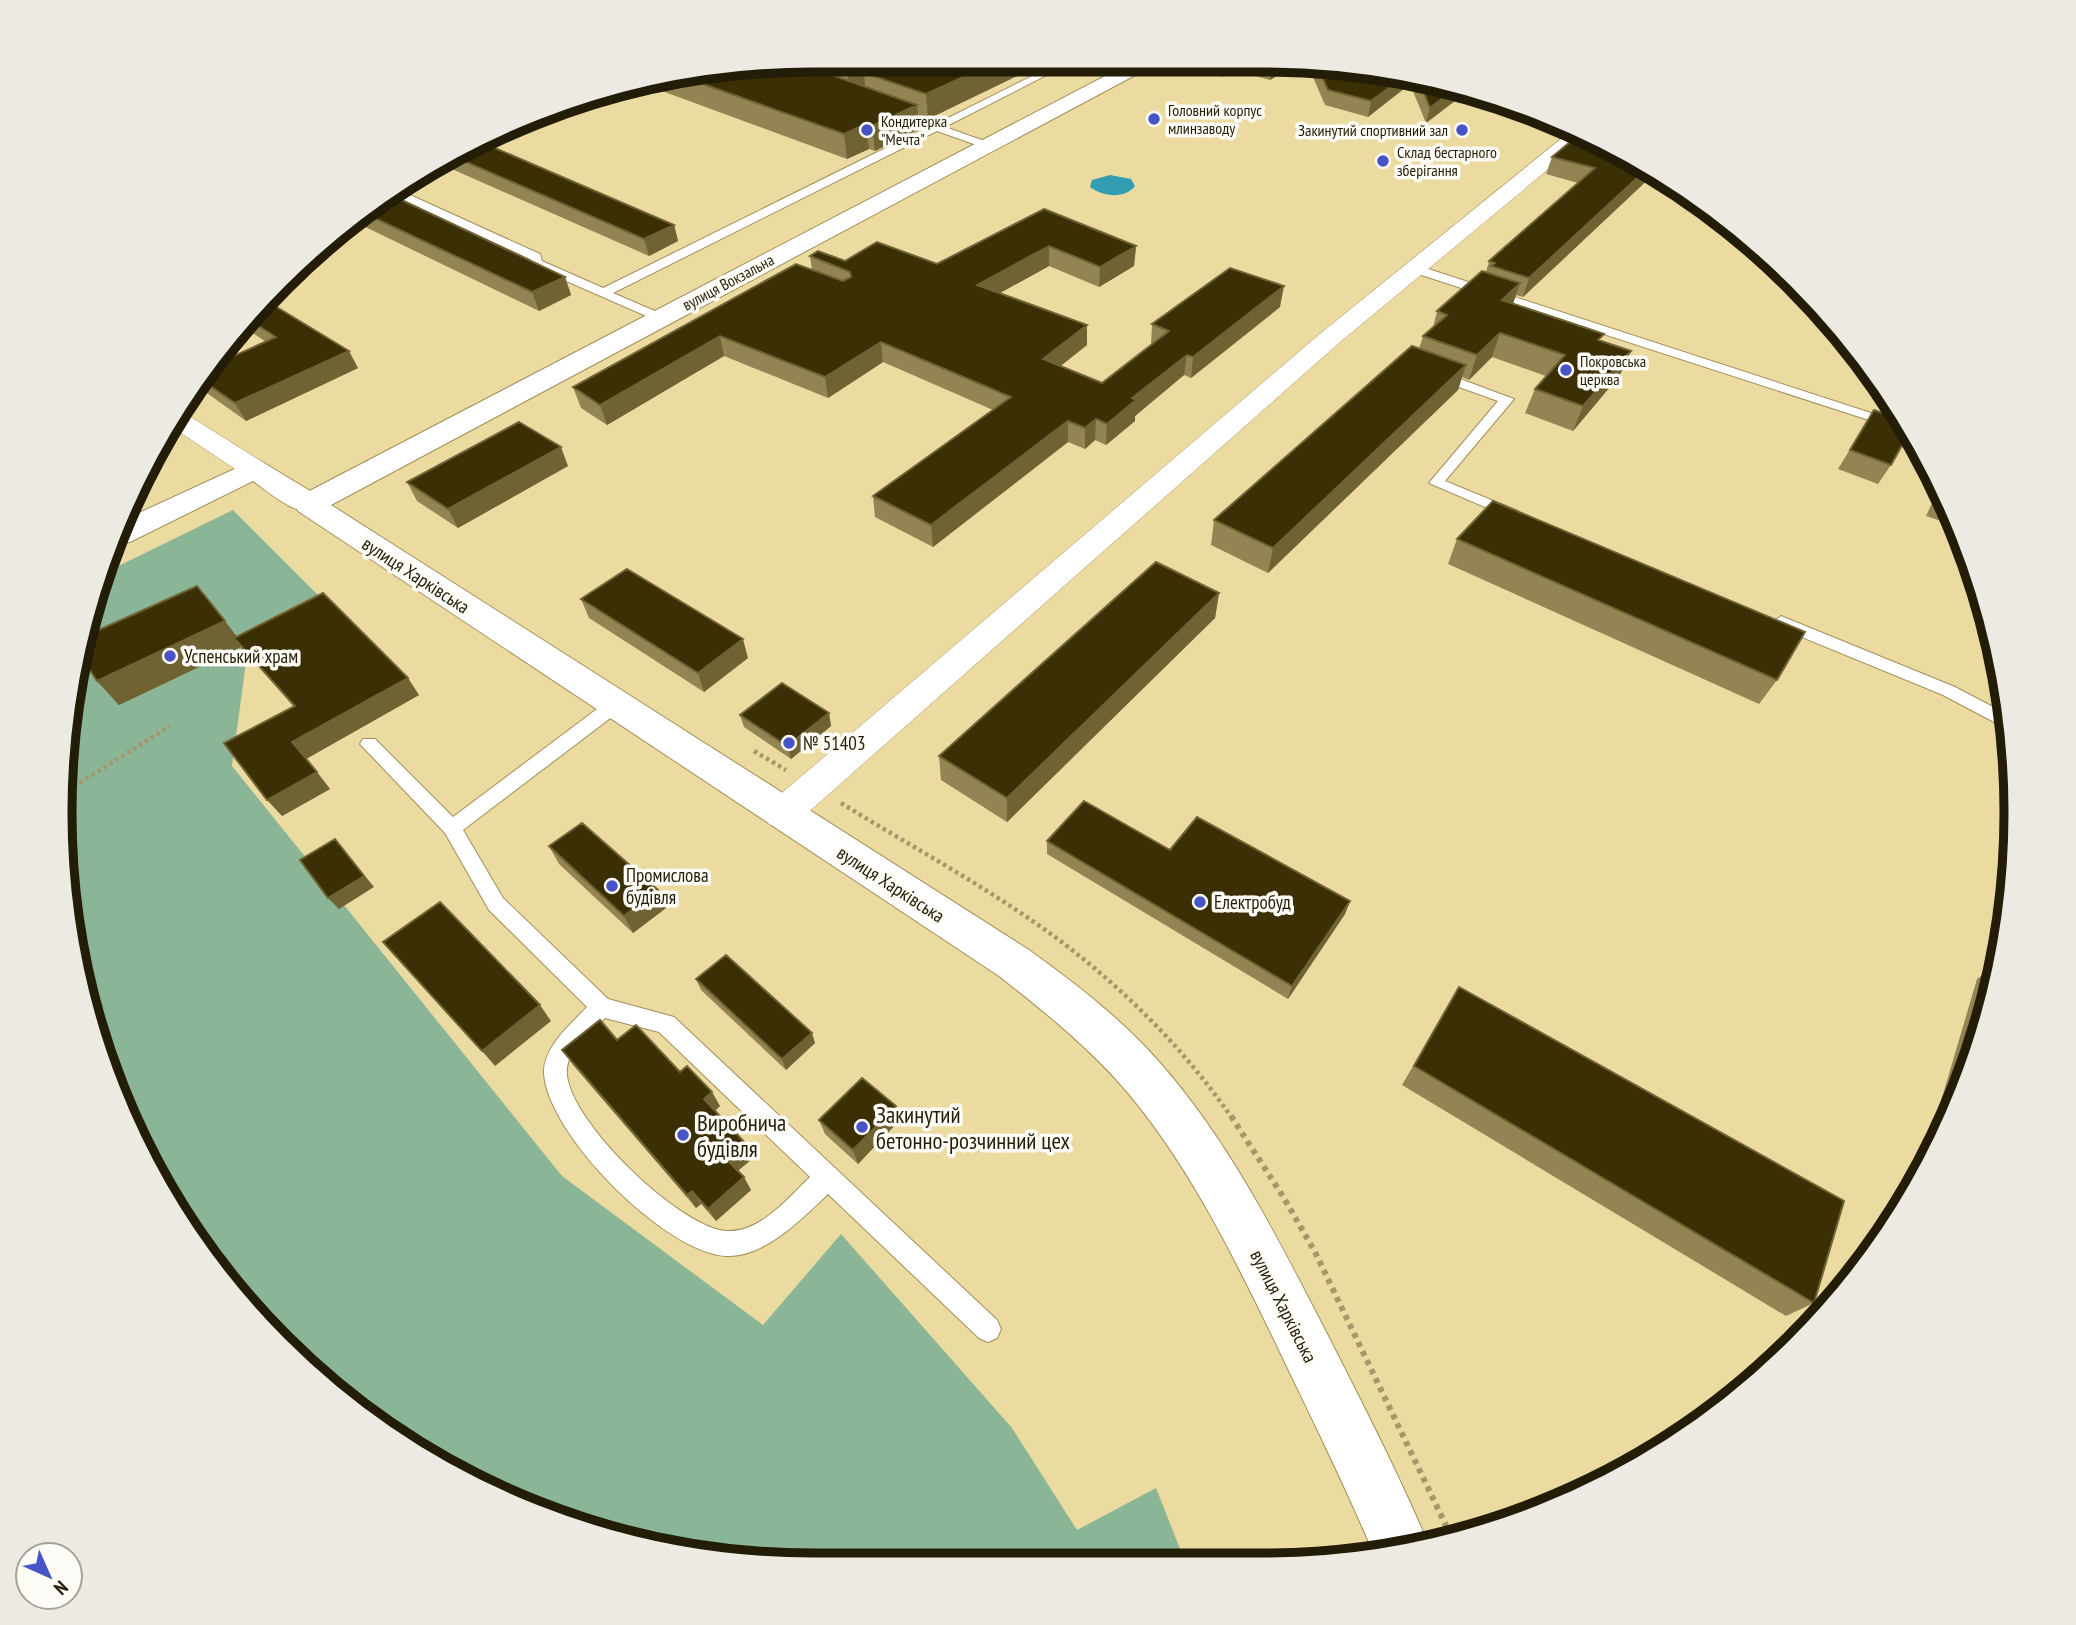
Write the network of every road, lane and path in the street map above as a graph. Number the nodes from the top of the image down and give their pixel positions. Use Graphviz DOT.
graph roads {
  1 [pos="1048,72"];
  2 [pos="1126,72"];
  3 [pos="924,123"];
  4 [pos="936,127"];
  5 [pos="1572,139"];
  6 [pos="986,145"];
  7 [pos="403,196"];
  8 [pos="1413,268"];
  9 [pos="603,293"];
  10 [pos="660,318"];
  11 [pos="1423,370"];
  12 [pos="183,423"];
  13 [pos="1894,425"];
  14 [pos="254,469"];
  15 [pos="309,504"];
  16 [pos="1526,519"];
  17 [pos="127,531"];
  18 [pos="1770,618"];
  19 [pos="615,705"];
  20 [pos="1998,718"];
  21 [pos="170,726"];
  22 [pos="369,744"];
  23 [pos="73,787"];
  24 [pos="782,814"];
  25 [pos="452,828"];
  26 [pos="601,1007"];
  27 [pos="828,1177"];
  28 [pos="988,1329"];
  29 [pos="1398,1541"];
  1 -- 4 [label="lane"];
  2 -- 6 [label="main road, вулиця Вокзальна"];
  3 -- 4 [label="lane"];
  4 -- 6 [label="lane"];
  4 -- 9 [label="lane"];
  5 -- 8 [label="street"];
  6 -- 10 [label="main road, вулиця Вокзальна"];
  7 -- 9 [label="lane"];
  8 -- 13 [label="lane"];
  8 -- 24 [label="street"];
  9 -- 10 [label="lane"];
  10 -- 15 [label="main road, вулиця Вокзальна"];
  11 -- 16 [label="lane"];
  12 -- 14 [label="street, вулиця Харківська"];
  14 -- 15 [label="main road, вулиця Харківська"];
  14 -- 17 [label="main road"];
  15 -- 19 [label="main road, вулиця Харківська"];
  18 -- 20 [label="lane"];
  19 -- 24 [label="main road, вулиця Харківська"];
  19 -- 25 [label="lane"];
  21 -- 23 [label="path"];
  22 -- 25 [label="lane"];
  24 -- 29 [label="main road, вулиця Харківська"];
  25 -- 26 [label="lane"];
  26 -- 27 [label="lane"];
  26 -- 27 [label="lane"];
  27 -- 28 [label="lane"];
}
